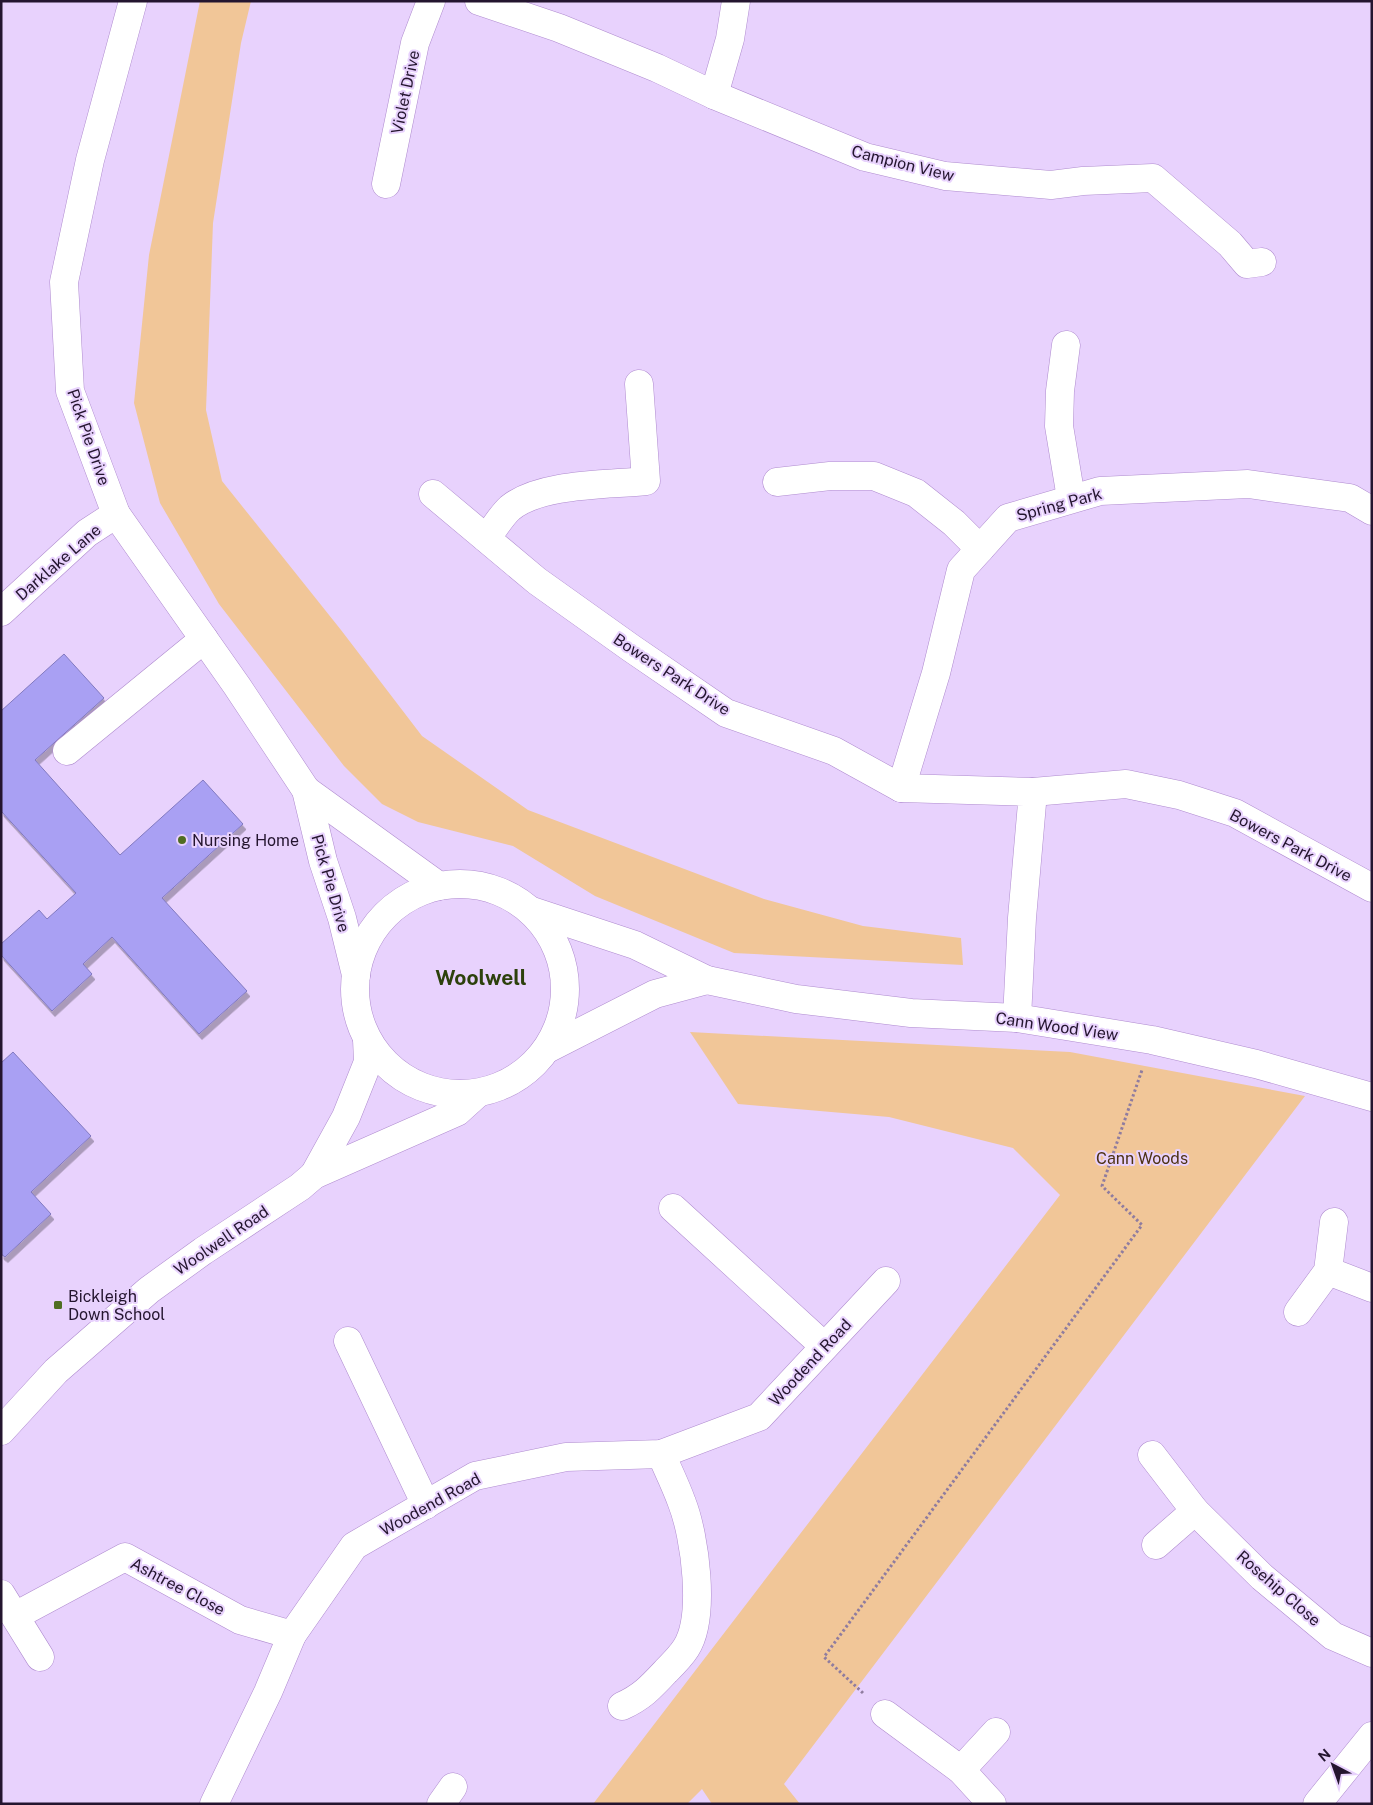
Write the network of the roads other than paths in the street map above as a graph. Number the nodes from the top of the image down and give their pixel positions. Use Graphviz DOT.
graph roads {
  1 [pos="134,1"];
  2 [pos="431,1"];
  3 [pos="479,1"];
  4 [pos="736,1"];
  5 [pos="714,95"];
  6 [pos="386,184"];
  7 [pos="1262,262"];
  8 [pos="1066,345"];
  9 [pos="640,384"];
  10 [pos="777,482"];
  11 [pos="433,494"];
  12 [pos="1071,498"];
  13 [pos="1372,511"];
  14 [pos="116,514"];
  15 [pos="486,538"];
  16 [pos="980,549"];
  17 [pos="1,612"];
  18 [pos="204,639"];
  19 [pos="67,751"];
  20 [pos="901,788"];
  21 [pos="306,790"];
  22 [pos="1033,792"];
  23 [pos="439,886"];
  24 [pos="1372,888"];
  25 [pos="532,911"];
  26 [pos="356,975"];
  27 [pos="707,980"];
  28 [pos="1017,1018"];
  29 [pos="366,1038"];
  30 [pos="547,1049"];
  31 [pos="478,1093"];
  32 [pos="1372,1097"];
  33 [pos="314,1176"];
  34 [pos="673,1208"];
  35 [pos="1334,1222"];
  36 [pos="1328,1271"];
  37 [pos="886,1281"];
  38 [pos="1372,1288"];
  39 [pos="1298,1312"];
  40 [pos="348,1340"];
  41 [pos="824,1346"];
  42 [pos="1,1432"];
  43 [pos="661,1454"];
  44 [pos="1152,1455"];
  45 [pos="426,1505"];
  46 [pos="1195,1511"];
  47 [pos="1156,1545"];
  48 [pos="8,1605"];
  49 [pos="292,1635"];
  50 [pos="1372,1653"];
  51 [pos="40,1657"];
  52 [pos="622,1706"];
  53 [pos="885,1714"];
  54 [pos="996,1732"];
  55 [pos="1372,1736"];
  56 [pos="961,1770"];
  57 [pos="214,1804"];
  58 [pos="992,1804"];
  59 [pos="1317,1804"];
  1 -- 14 [label="street, Pick Pie Drive"];
  2 -- 6 [label="street, Violet Drive"];
  3 -- 5 [label="street, Campion View"];
  4 -- 5 [label="street"];
  5 -- 7 [label="street, Campion View"];
  8 -- 12 [label="street"];
  9 -- 15 [label="street"];
  10 -- 16 [label="street"];
  11 -- 15 [label="street, Bowers Park Drive"];
  12 -- 13 [label="street, Spring Park"];
  12 -- 16 [label="street, Spring Park"];
  14 -- 17 [label="street, Darklake Lane"];
  14 -- 18 [label="street, Pick Pie Drive"];
  15 -- 20 [label="street, Bowers Park Drive"];
  16 -- 20 [label="street, Spring Park"];
  18 -- 19 [label="street"];
  18 -- 21 [label="street, Pick Pie Drive"];
  20 -- 22 [label="street, Bowers Park Drive"];
  21 -- 23 [label="street, Pick Pie Drive"];
  21 -- 26 [label="street, Pick Pie Drive"];
  22 -- 24 [label="street, Bowers Park Drive"];
  22 -- 28 [label="street"];
  23 -- 25 [label="street"];
  23 -- 26 [label="street"];
  25 -- 27 [label="street, Cann Wood View"];
  25 -- 30 [label="street"];
  26 -- 29 [label="street"];
  27 -- 28 [label="street, Cann Wood View"];
  27 -- 30 [label="street, Cann Wood View"];
  28 -- 32 [label="street, Cann Wood View"];
  29 -- 31 [label="street"];
  29 -- 33 [label="street, Woolwell Road"];
  30 -- 31 [label="street"];
  31 -- 33 [label="street, Woolwell Road"];
  33 -- 42 [label="street, Woolwell Road"];
  34 -- 41 [label="street"];
  35 -- 36 [label="street"];
  36 -- 38 [label="street"];
  36 -- 39 [label="street"];
  37 -- 41 [label="street, Woodend Road"];
  40 -- 45 [label="street"];
  41 -- 43 [label="street, Woodend Road"];
  43 -- 45 [label="street, Woodend Road"];
  43 -- 52 [label="street"];
  44 -- 46 [label="street, Rosehip Close"];
  45 -- 49 [label="street, Woodend Road"];
  46 -- 47 [label="street"];
  46 -- 50 [label="street, Rosehip Close"];
  48 -- 49 [label="street, Ashtree Close"];
  48 -- 51 [label="street, Ashtree Close"];
  49 -- 57 [label="street, Woodend Road"];
  53 -- 56 [label="street"];
  54 -- 56 [label="street"];
  55 -- 59 [label="street"];
  56 -- 58 [label="street"];
}
